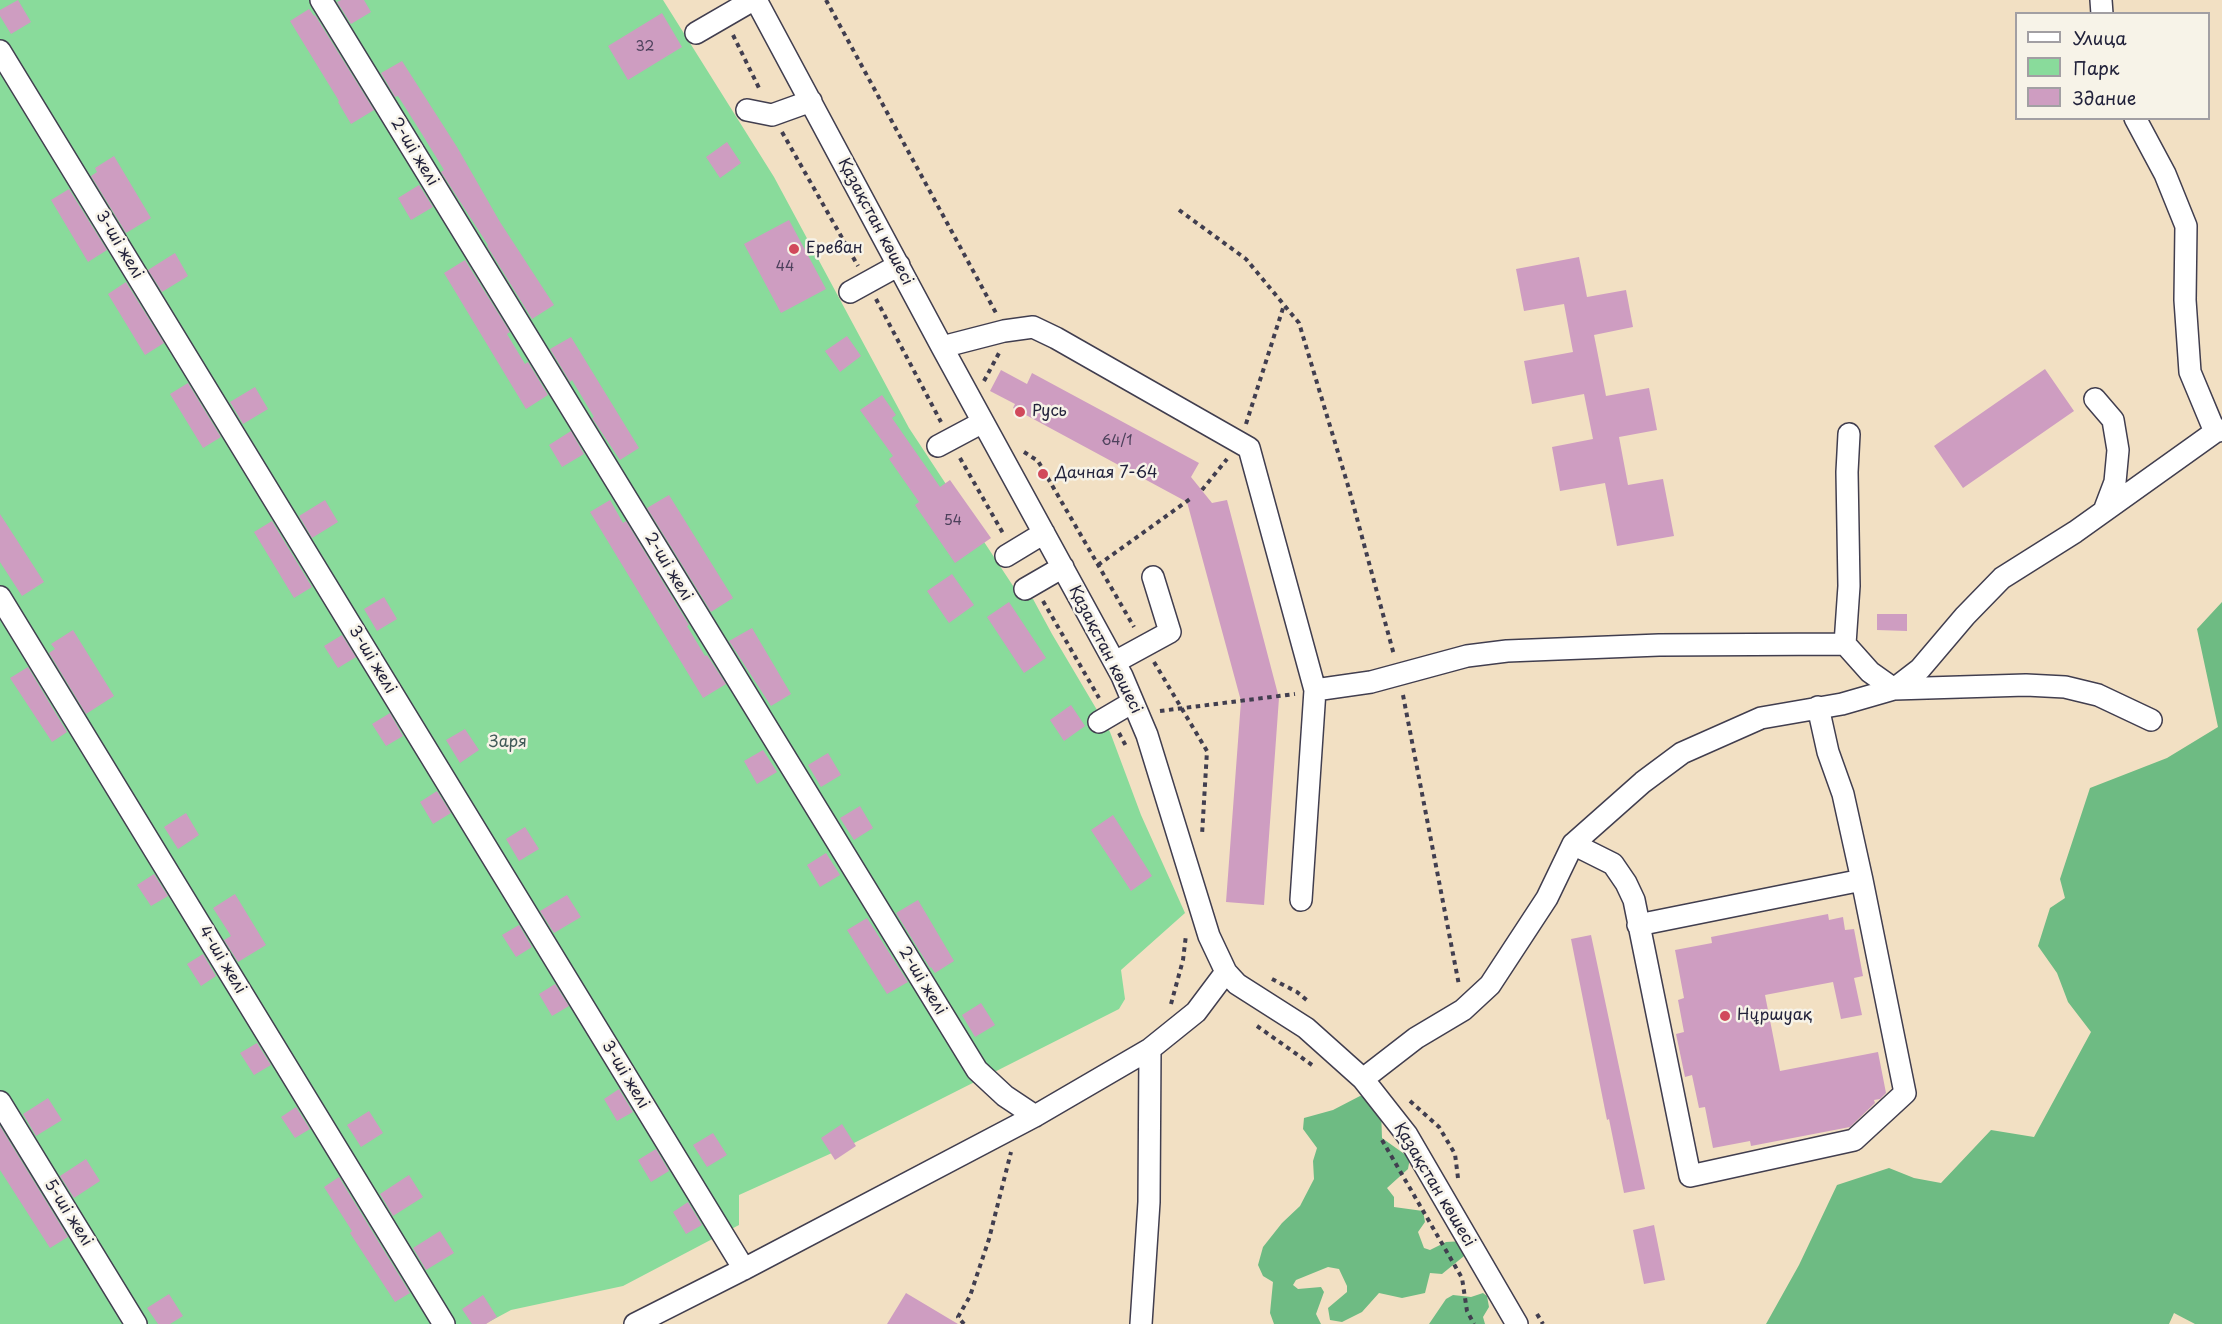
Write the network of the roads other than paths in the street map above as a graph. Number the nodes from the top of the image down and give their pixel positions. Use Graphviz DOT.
graph roads {
  1 [pos="321,0"];
  2 [pos="755,0"];
  3 [pos="696,33"];
  4 [pos="0,51"];
  5 [pos="811,101"];
  6 [pos="747,110"];
  7 [pos="2136,120"];
  8 [pos="899,266"];
  9 [pos="859,288"];
  10 [pos="942,347"];
  11 [pos="2095,399"];
  12 [pos="983,422"];
  13 [pos="2218,431"];
  14 [pos="1849,434"];
  15 [pos="944,442"];
  16 [pos="2104,511"];
  17 [pos="1044,533"];
  18 [pos="1010,554"];
  19 [pos="1062,567"];
  20 [pos="1153,577"];
  21 [pos="1029,587"];
  22 [pos="0,597"];
  23 [pos="1845,644"];
  24 [pos="1115,662"];
  25 [pos="1894,689"];
  26 [pos="1316,690"];
  27 [pos="1818,707"];
  28 [pos="1136,708"];
  29 [pos="1104,719"];
  30 [pos="2151,720"];
  31 [pos="1573,844"];
  32 [pos="1862,880"];
  33 [pos="1301,900"];
  34 [pos="1638,925"];
  35 [pos="1226,972"];
  36 [pos="1150,1048"];
  37 [pos="1363,1079"];
  38 [pos="0,1102"];
  39 [pos="1027,1120"];
  40 [pos="744,1269"];
  41 [pos="136,1324"];
  42 [pos="444,1324"];
  43 [pos="635,1324"];
  44 [pos="1141,1324"];
  45 [pos="1517,1324"];
  1 -- 39 [label="street, 2-ші желі"];
  2 -- 3 [label="street"];
  2 -- 5 [label="street, Қазақстан көшесі"];
  4 -- 40 [label="street, 3-ші желі"];
  5 -- 6 [label="street"];
  5 -- 8 [label="street, Қазақстан көшесі"];
  7 -- 13 [label="street"];
  8 -- 9 [label="street"];
  8 -- 10 [label="street, Қазақстан көшесі"];
  10 -- 12 [label="street, Қазақстан көшесі"];
  10 -- 26 [label="street"];
  11 -- 16 [label="street"];
  12 -- 15 [label="street"];
  12 -- 17 [label="street, Қазақстан көшесі"];
  13 -- 16 [label="street"];
  14 -- 23 [label="street"];
  16 -- 25 [label="street"];
  17 -- 18 [label="street"];
  17 -- 19 [label="street, Қазақстан көшесі"];
  19 -- 21 [label="street"];
  19 -- 24 [label="street, Қазақстан көшесі"];
  20 -- 24 [label="street"];
  22 -- 42 [label="street, 4-ші желі"];
  23 -- 25 [label="street"];
  23 -- 26 [label="street"];
  24 -- 28 [label="street, Қазақстан көшесі"];
  25 -- 27 [label="street"];
  25 -- 30 [label="street"];
  26 -- 33 [label="street"];
  27 -- 31 [label="street"];
  27 -- 32 [label="street"];
  28 -- 29 [label="street"];
  28 -- 35 [label="street, Қазақстан көшесі"];
  31 -- 34 [label="street"];
  31 -- 37 [label="street"];
  32 -- 34 [label="street"];
  32 -- 34 [label="street"];
  35 -- 36 [label="street"];
  35 -- 37 [label="street, Қазақстан көшесі"];
  36 -- 39 [label="street"];
  36 -- 44 [label="street"];
  37 -- 45 [label="street, Қазақстан көшесі"];
  38 -- 41 [label="street, 5-ші желі"];
  39 -- 40 [label="street"];
  40 -- 43 [label="street"];
}
